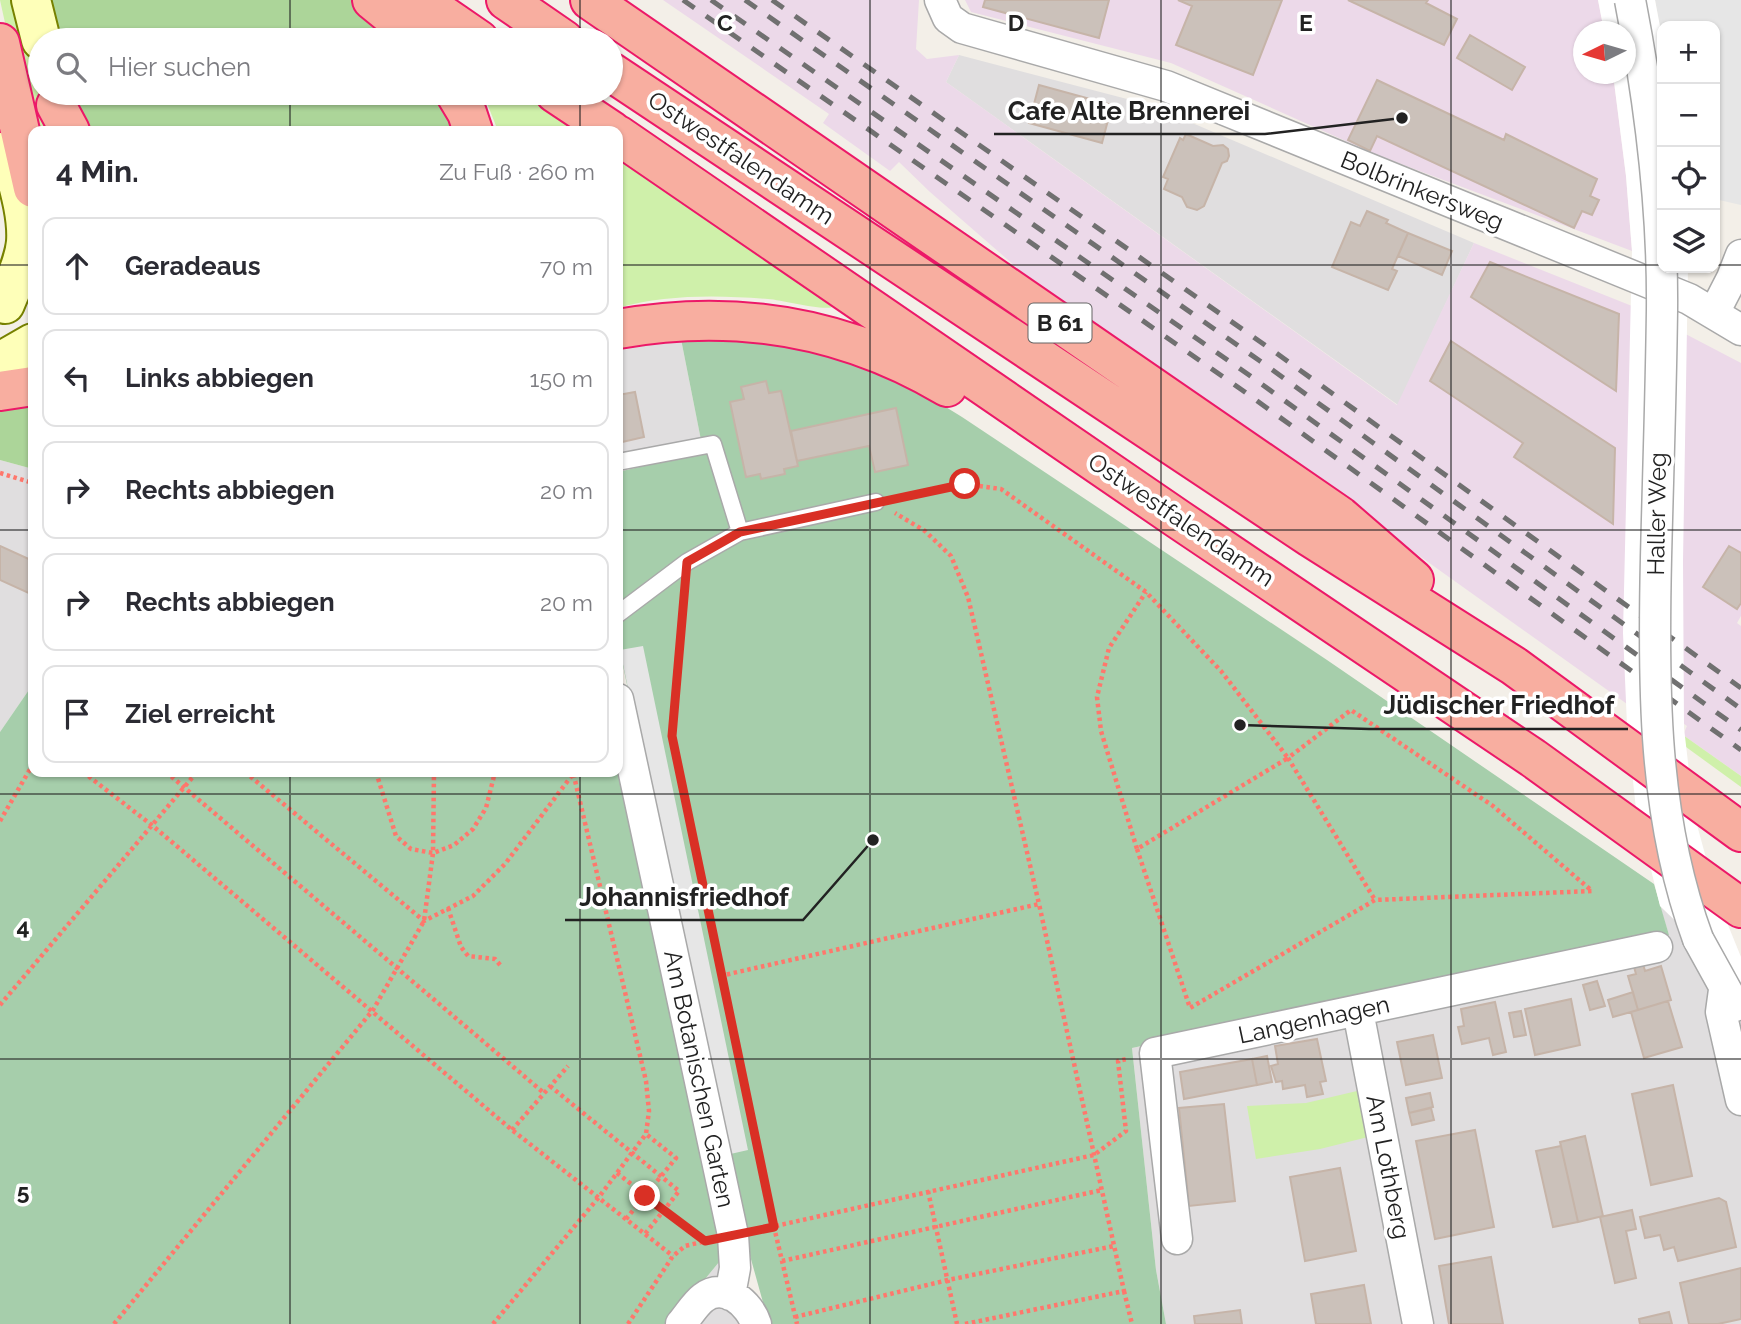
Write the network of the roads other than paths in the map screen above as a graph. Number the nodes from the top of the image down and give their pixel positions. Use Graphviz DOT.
graph roads {
  1 [pos="31,0"];
  2 [pos="372,0"];
  3 [pos="421,0"];
  4 [pos="506,0"];
  5 [pos="590,0"];
  6 [pos="940,0"];
  7 [pos="1630,0"];
  8 [pos="38,28"];
  9 [pos="405,28"];
  10 [pos="462,28"];
  11 [pos="547,28"];
  12 [pos="0,43"];
  13 [pos="623,80"];
  14 [pos="462,105"];
  15 [pos="573,105"];
  16 [pos="0,113"];
  17 [pos="471,126"];
  18 [pos="604,126"];
  19 [pos="623,138"];
  20 [pos="28,166"];
  21 [pos="1741,255"];
  22 [pos="13,303"];
  23 [pos="1714,313"];
  24 [pos="623,328"];
  25 [pos="1741,330"];
  26 [pos="28,346"];
  27 [pos="0,362"];
  28 [pos="28,387"];
  29 [pos="0,391"];
  30 [pos="623,462"];
  31 [pos="876,502"];
  32 [pos="1178,519"];
  33 [pos="740,532"];
  34 [pos="623,610"];
  35 [pos="1514,666"];
  36 [pos="623,726"];
  37 [pos="1741,832"];
  38 [pos="1741,908"];
  39 [pos="1657,947"];
  40 [pos="1724,990"];
  41 [pos="1358,1011"];
  42 [pos="1741,1015"];
  43 [pos="1741,1100"];
  44 [pos="1177,1239"];
  45 [pos="730,1295"];
  46 [pos="681,1324"];
  47 [pos="756,1324"];
  48 [pos="1418,1324"];
  1 -- 8 [label="main road"];
  2 -- 9 [label="highway"];
  3 -- 10 [label="highway"];
  4 -- 11 [label="highway"];
  5 -- 35 [label="highway, B 61"];
  6 -- 23 [label="street, Bolbrinkersweg"];
  7 -- 40 [label="street, Haller Weg, bridge"];
  12 -- 20 [label="highway"];
  13 -- 35 [label="highway, Ostwestfalendamm / B 61"];
  14 -- 17 [label="highway"];
  15 -- 18 [label="highway"];
  16 -- 22 [label="main road"];
  19 -- 32 [label="highway, Ostwestfalendamm"];
  21 -- 23 [label="street"];
  23 -- 25 [label="street, Bolbrinkersweg"];
  24 -- 32 [label="highway"];
  26 -- 27 [label="main road"];
  28 -- 29 [label="highway"];
  30 -- 33 [label="lane"];
  31 -- 33 [label="lane"];
  32 -- 38 [label="highway, Ostwestfalendamm"];
  33 -- 34 [label="lane"];
  35 -- 37 [label="highway, Ostwestfalendamm / B 61"];
  36 -- 45 [label="street, Am Botanischen Garten"];
  39 -- 41 [label="street, Langenhagen"];
  40 -- 42 [label="street, Haller Weg"];
  40 -- 43 [label="street"];
  41 -- 44 [label="street, Langenhagen"];
  41 -- 48 [label="street, Am Lothberg"];
  45 -- 46 [label="street"];
  45 -- 47 [label="street"];
}
